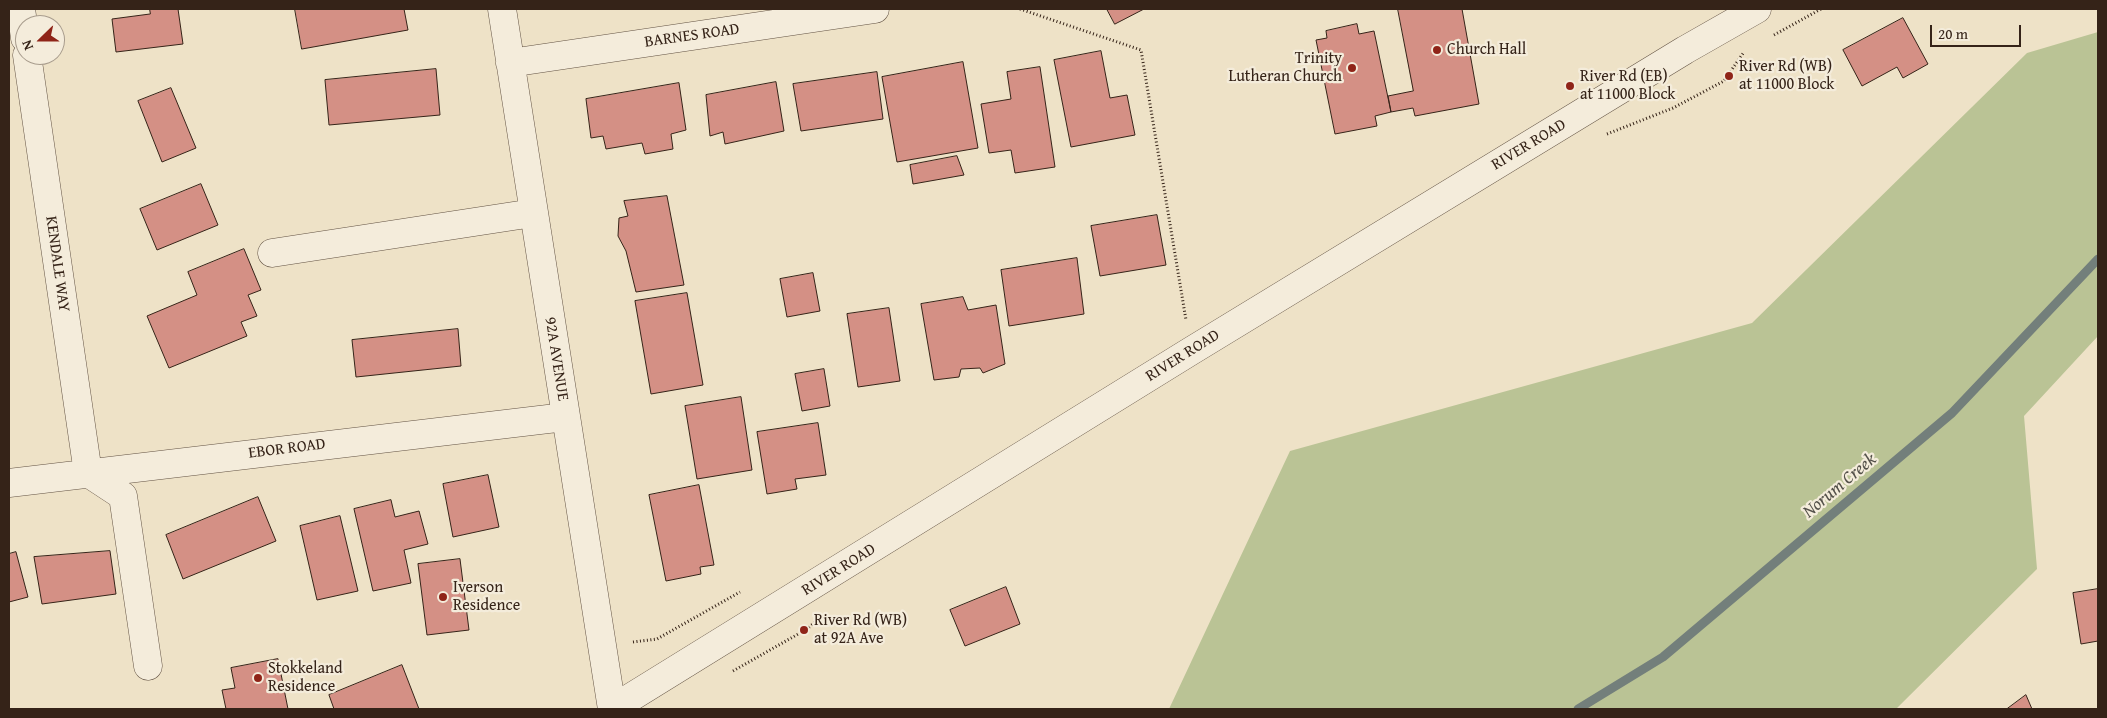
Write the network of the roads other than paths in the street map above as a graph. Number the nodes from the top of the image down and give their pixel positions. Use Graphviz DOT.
graph roads {
  1 [pos="502,9"];
  2 [pos="875,9"];
  3 [pos="1757,9"];
  4 [pos="510,63"];
  5 [pos="28,65"];
  6 [pos="533,213"];
  7 [pos="272,253"];
  8 [pos="565,417"];
  9 [pos="88,473"];
  10 [pos="9,482"];
  11 [pos="148,666"];
  12 [pos="612,709"];
  1 -- 4 [label="street, 92A AVENUE"];
  2 -- 4 [label="street, BARNES ROAD"];
  3 -- 12 [label="street, RIVER ROAD"];
  4 -- 6 [label="street, 92A AVENUE"];
  5 -- 9 [label="street, KENDALE WAY"];
  6 -- 7 [label="street"];
  6 -- 8 [label="street, 92A AVENUE"];
  8 -- 9 [label="street, EBOR ROAD"];
  8 -- 12 [label="street, 92A AVENUE"];
  9 -- 10 [label="street, EBOR ROAD"];
  9 -- 11 [label="street"];
}
